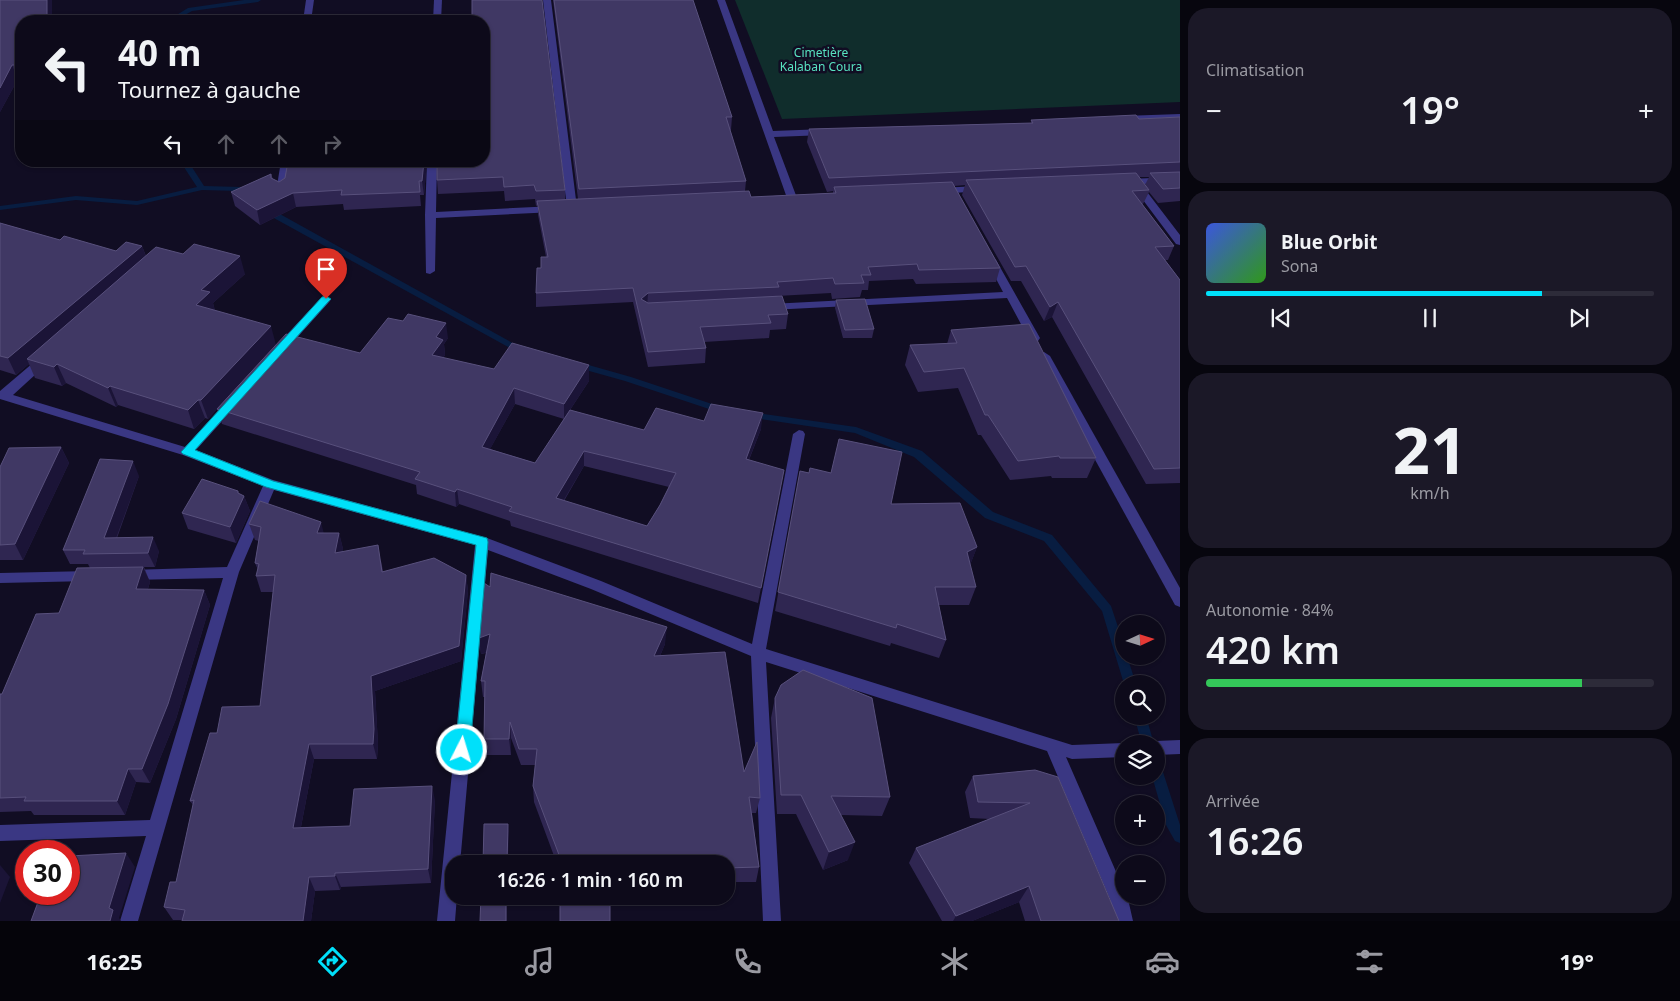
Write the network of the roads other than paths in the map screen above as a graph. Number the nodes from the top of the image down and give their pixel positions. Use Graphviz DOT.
graph roads {
  1 [pos="310,0"];
  2 [pos="438,0"];
  3 [pos="547,0"];
  4 [pos="721,0"];
  5 [pos="308,15"];
  6 [pos="437,15"];
  7 [pos="1180,117"];
  8 [pos="1110,120"];
  9 [pos="831,132"];
  10 [pos="771,134"];
  11 [pos="285,167"];
  12 [pos="432,167"];
  13 [pos="1180,180"];
  14 [pos="1134,182"];
  15 [pos="1115,183"];
  16 [pos="990,189"];
  17 [pos="281,192"];
  18 [pos="924,192"];
  19 [pos="792,198"];
  20 [pos="430,214"];
  21 [pos="1180,242"];
  22 [pos="986,252"];
  23 [pos="430,271"];
  24 [pos="1010,295"];
  25 [pos="326,299"];
  26 [pos="755,307"];
  27 [pos="56,350"];
  28 [pos="273,357"];
  29 [pos="240,394"];
  30 [pos="2,395"];
  31 [pos="799,434"];
  32 [pos="187,452"];
  33 [pos="270,484"];
  34 [pos="482,542"];
  35 [pos="232,572"];
  36 [pos="0,578"];
  37 [pos="1180,601"];
  38 [pos="758,653"];
  39 [pos="1053,746"];
  40 [pos="1180,747"];
  41 [pos="1165,748"];
  42 [pos="1115,750"];
  43 [pos="158,828"];
  44 [pos="0,833"];
  45 [pos="129,921"];
  46 [pos="446,921"];
  47 [pos="772,921"];
  48 [pos="1124,921"];
  1 -- 5 [label="street"];
  2 -- 6 [label="street"];
  3 -- 20 [label="street"];
  4 -- 10 [label="street"];
  7 -- 8 [label="street"];
  9 -- 10 [label="street"];
  10 -- 19 [label="street"];
  11 -- 17 [label="street"];
  12 -- 20 [label="street"];
  13 -- 14 [label="street"];
  14 -- 15 [label="street"];
  14 -- 21 [label="street"];
  16 -- 18 [label="street"];
  20 -- 23 [label="street"];
  22 -- 24 [label="street"];
  24 -- 26 [label="street"];
  24 -- 37 [label="street"];
  25 -- 28 [label="street"];
  27 -- 30 [label="street"];
  29 -- 32 [label="street"];
  30 -- 32 [label="street"];
  31 -- 38 [label="street"];
  32 -- 33 [label="street"];
  33 -- 34 [label="street"];
  33 -- 35 [label="street"];
  34 -- 38 [label="street"];
  34 -- 46 [label="street"];
  35 -- 36 [label="street"];
  35 -- 43 [label="street"];
  38 -- 39 [label="street"];
  38 -- 47 [label="street"];
  39 -- 42 [label="street"];
  39 -- 48 [label="street"];
  40 -- 41 [label="street"];
  43 -- 44 [label="street"];
  43 -- 45 [label="street"];
}
